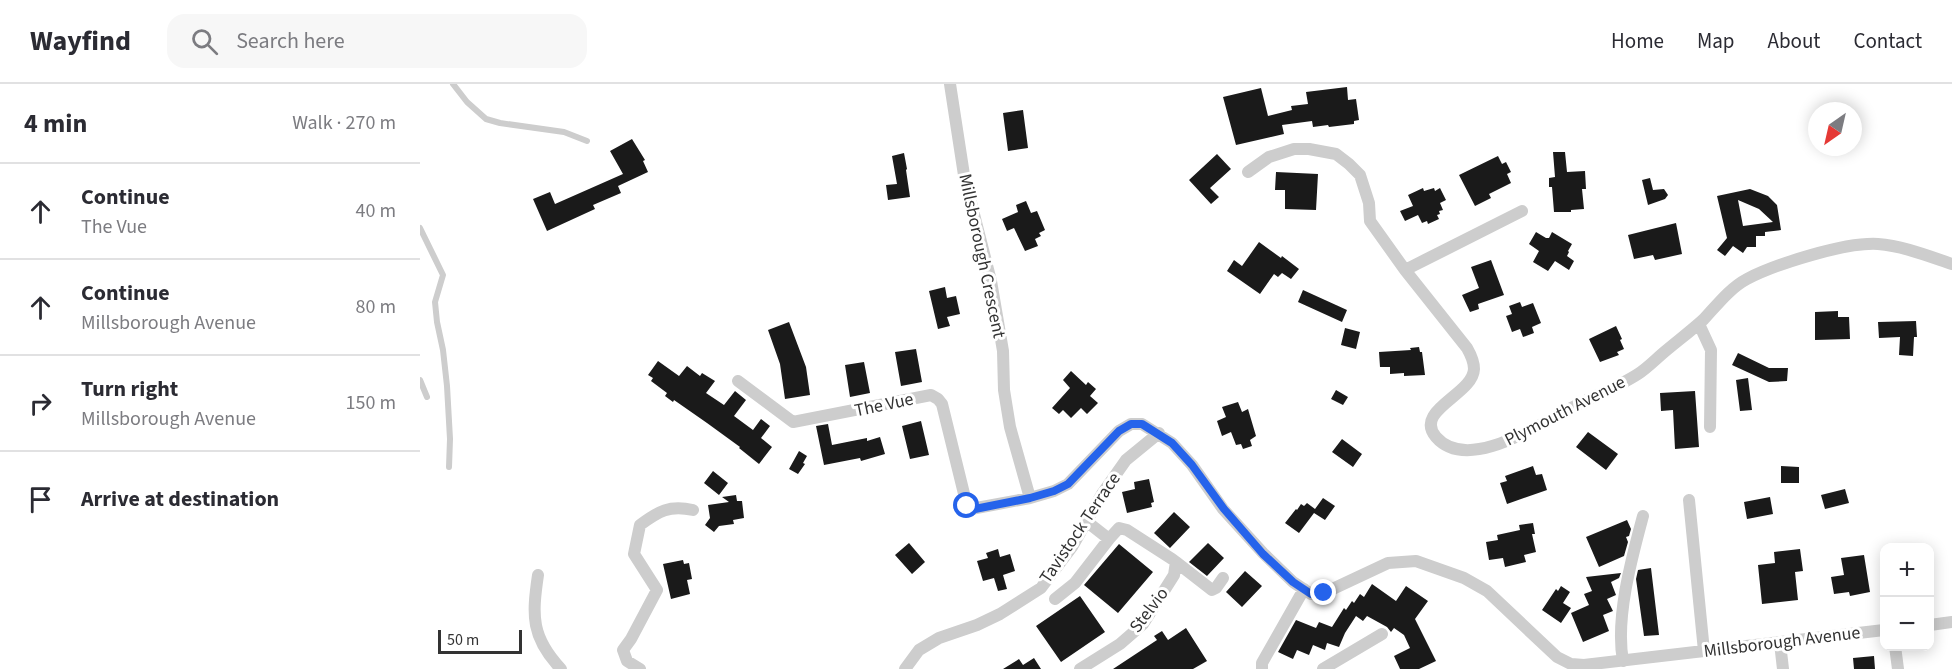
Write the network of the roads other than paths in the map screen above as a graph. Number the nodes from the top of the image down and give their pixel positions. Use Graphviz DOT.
graph roads {
  1 [pos="453,84"];
  2 [pos="950,84"];
  3 [pos="586,141"];
  4 [pos="1248,172"];
  5 [pos="1521,211"];
  6 [pos="420,228"];
  7 [pos="1952,264"];
  8 [pos="1406,270"];
  9 [pos="1699,324"];
  10 [pos="420,380"];
  11 [pos="738,381"];
  12 [pos="427,397"];
  13 [pos="1710,427"];
  14 [pos="1159,434"];
  15 [pos="449,467"];
  16 [pos="1030,498"];
  17 [pos="1689,500"];
  18 [pos="693,510"];
  19 [pos="1643,516"];
  20 [pos="1086,520"];
  21 [pos="1109,539"];
  22 [pos="1176,562"];
  23 [pos="538,575"];
  24 [pos="1223,578"];
  25 [pos="1304,589"];
  26 [pos="1055,598"];
  27 [pos="1952,622"];
  28 [pos="1934,624"];
  29 [pos="1880,630"];
  30 [pos="1382,634"];
  31 [pos="1780,643"];
  32 [pos="1704,651"];
  33 [pos="1896,651"];
  34 [pos="1623,661"];
  35 [pos="1582,667"];
  36 [pos="561,669"];
  37 [pos="640,669"];
  38 [pos="905,669"];
  39 [pos="1080,669"];
  40 [pos="1262,669"];
  41 [pos="1323,669"];
  42 [pos="1783,669"];
  43 [pos="1898,669"];
  1 -- 3 [label="lane"];
  2 -- 16 [label="street, Millsborough Crescent"];
  4 -- 8 [label="street, Plymouth Avenue"];
  5 -- 8 [label="street"];
  6 -- 15 [label="lane"];
  7 -- 9 [label="street, Plymouth Avenue"];
  8 -- 9 [label="street, Plymouth Avenue"];
  9 -- 13 [label="street"];
  10 -- 12 [label="lane"];
  11 -- 16 [label="street, The Vue"];
  14 -- 16 [label="street"];
  14 -- 20 [label="street, Tavistock Terrace"];
  14 -- 25 [label="street"];
  17 -- 32 [label="street"];
  18 -- 37 [label="street"];
  19 -- 34 [label="street"];
  20 -- 21 [label="street"];
  20 -- 38 [label="street, Tavistock Terrace"];
  21 -- 22 [label="street"];
  21 -- 26 [label="street"];
  22 -- 24 [label="street"];
  22 -- 39 [label="street, Stelvio"];
  23 -- 36 [label="street"];
  25 -- 35 [label="street, Millsborough Avenue"];
  25 -- 40 [label="street"];
  27 -- 28 [label="street"];
  29 -- 31 [label="street, Millsborough Avenue"];
  30 -- 41 [label="street"];
  31 -- 32 [label="street, Millsborough Avenue"];
  31 -- 42 [label="street"];
  32 -- 34 [label="street, Millsborough Avenue"];
  33 -- 43 [label="street"];
  34 -- 35 [label="street, Millsborough Avenue"];
}
